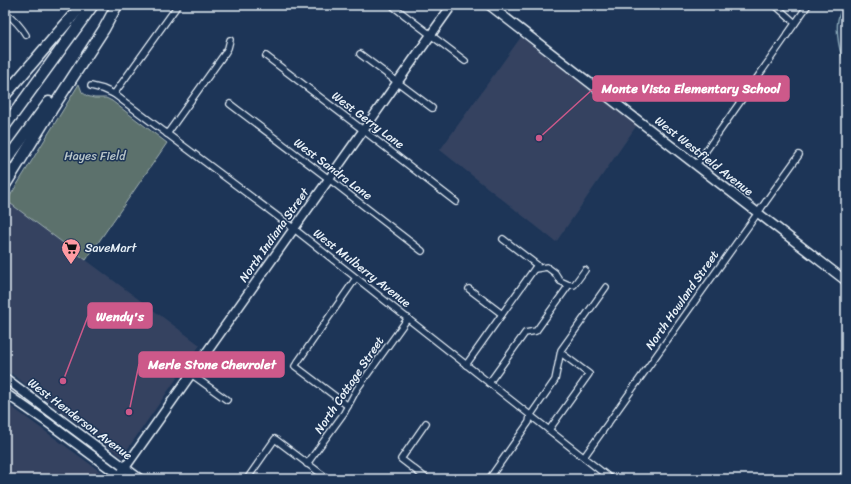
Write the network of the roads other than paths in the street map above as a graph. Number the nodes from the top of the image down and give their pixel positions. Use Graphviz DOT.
graph roads {
  1 [pos="82,5"];
  2 [pos="93,5"];
  3 [pos="117,5"];
  4 [pos="178,5"];
  5 [pos="452,5"];
  6 [pos="775,5"];
  7 [pos="808,5"];
  8 [pos="493,6"];
  9 [pos="394,7"];
  10 [pos="5,12"];
  11 [pos="795,23"];
  12 [pos="431,35"];
  13 [pos="26,36"];
  14 [pos="230,40"];
  15 [pos="360,54"];
  16 [pos="266,56"];
  17 [pos="465,61"];
  18 [pos="398,82"];
  19 [pos="91,86"];
  20 [pos="114,94"];
  21 [pos="5,95"];
  22 [pos="230,104"];
  23 [pos="432,108"];
  24 [pos="5,126"];
  25 [pos="363,130"];
  26 [pos="167,134"];
  27 [pos="799,155"];
  28 [pos="5,162"];
  29 [pos="696,164"];
  30 [pos="329,179"];
  31 [pos="5,185"];
  32 [pos="456,202"];
  33 [pos="758,213"];
  34 [pos="293,228"];
  35 [pos="503,239"];
  36 [pos="422,251"];
  37 [pos="536,267"];
  38 [pos="585,270"];
  39 [pos="356,278"];
  40 [pos="846,281"];
  41 [pos="569,285"];
  42 [pos="606,287"];
  43 [pos="468,289"];
  44 [pos="502,314"];
  45 [pos="408,318"];
  46 [pos="561,353"];
  47 [pos="466,364"];
  48 [pos="191,374"];
  49 [pos="5,378"];
  50 [pos="489,383"];
  51 [pos="5,388"];
  52 [pos="5,393"];
  53 [pos="33,400"];
  54 [pos="227,400"];
  55 [pos="348,406"];
  56 [pos="530,416"];
  57 [pos="47,422"];
  58 [pos="426,423"];
  59 [pos="549,430"];
  60 [pos="82,436"];
  61 [pos="584,458"];
  62 [pos="307,464"];
  63 [pos="125,468"];
  64 [pos="846,474"];
  65 [pos="120,478"];
  66 [pos="140,479"];
  67 [pos="247,479"];
  68 [pos="328,479"];
  69 [pos="427,479"];
  70 [pos="489,479"];
  71 [pos="611,479"];
  72 [pos="843,479"];
  1 -- 21 [label="highway"];
  2 -- 24 [label="highway"];
  3 -- 28 [label="highway"];
  3 -- 31 [label="highway"];
  4 -- 20 [label="street"];
  5 -- 12 [label="street, North Indiana Street"];
  6 -- 11 [label="street"];
  7 -- 11 [label="street"];
  8 -- 29 [label="street, West Westfield Avenue"];
  9 -- 12 [label="street"];
  10 -- 13 [label="street"];
  11 -- 29 [label="street"];
  12 -- 17 [label="street"];
  12 -- 18 [label="street, North Indiana Street"];
  14 -- 26 [label="street"];
  15 -- 18 [label="street"];
  16 -- 25 [label="street, West Gerry Lane"];
  18 -- 23 [label="street"];
  18 -- 25 [label="street, North Indiana Street"];
  19 -- 20 [label="street, West Mulberry Avenue"];
  20 -- 26 [label="street, West Mulberry Avenue"];
  22 -- 30 [label="street, West Sandra Lane"];
  25 -- 30 [label="street, North Indiana Street"];
  25 -- 32 [label="street, West Gerry Lane"];
  26 -- 34 [label="street, West Mulberry Avenue"];
  27 -- 33 [label="street, North Howland Street"];
  29 -- 33 [label="street, West Westfield Avenue"];
  30 -- 34 [label="street, North Indiana Street"];
  30 -- 36 [label="street, West Sandra Lane"];
  33 -- 40 [label="street, West Westfield Avenue"];
  33 -- 61 [label="street, North Howland Street"];
  34 -- 39 [label="street, West Mulberry Avenue"];
  34 -- 48 [label="street, North Indiana Street"];
  35 -- 37 [label="street"];
  37 -- 41 [label="street"];
  37 -- 44 [label="street"];
  38 -- 41 [label="street"];
  39 -- 45 [label="street, West Mulberry Avenue"];
  39 -- 55 [label="street"];
  41 -- 50 [label="street"];
  42 -- 46 [label="street"];
  43 -- 44 [label="street"];
  44 -- 47 [label="street"];
  45 -- 47 [label="street, West Mulberry Avenue"];
  45 -- 55 [label="street, North Cottage Street"];
  46 -- 56 [label="street"];
  46 -- 59 [label="street"];
  47 -- 50 [label="street, West Mulberry Avenue"];
  48 -- 54 [label="street"];
  48 -- 63 [label="street, North Indiana Street"];
  49 -- 53 [label="street, West Henderson Avenue"];
  50 -- 56 [label="street, West Mulberry Avenue"];
  51 -- 53 [label="street"];
  52 -- 57 [label="street, West Henderson Avenue"];
  53 -- 60 [label="street, West Henderson Avenue"];
  55 -- 62 [label="street, North Cottage Street"];
  56 -- 59 [label="street, West Mulberry Avenue"];
  56 -- 70 [label="street"];
  57 -- 60 [label="street"];
  57 -- 65 [label="street, West Henderson Avenue"];
  58 -- 69 [label="street"];
  59 -- 61 [label="street, West Mulberry Avenue"];
  60 -- 63 [label="street, West Henderson Avenue"];
  61 -- 71 [label="street, West Mulberry Avenue"];
  62 -- 67 [label="street"];
  62 -- 68 [label="street"];
  63 -- 65 [label="street, North Indiana Street"];
  63 -- 66 [label="street, West Henderson Avenue"];
  64 -- 72 [label="street"];
}
